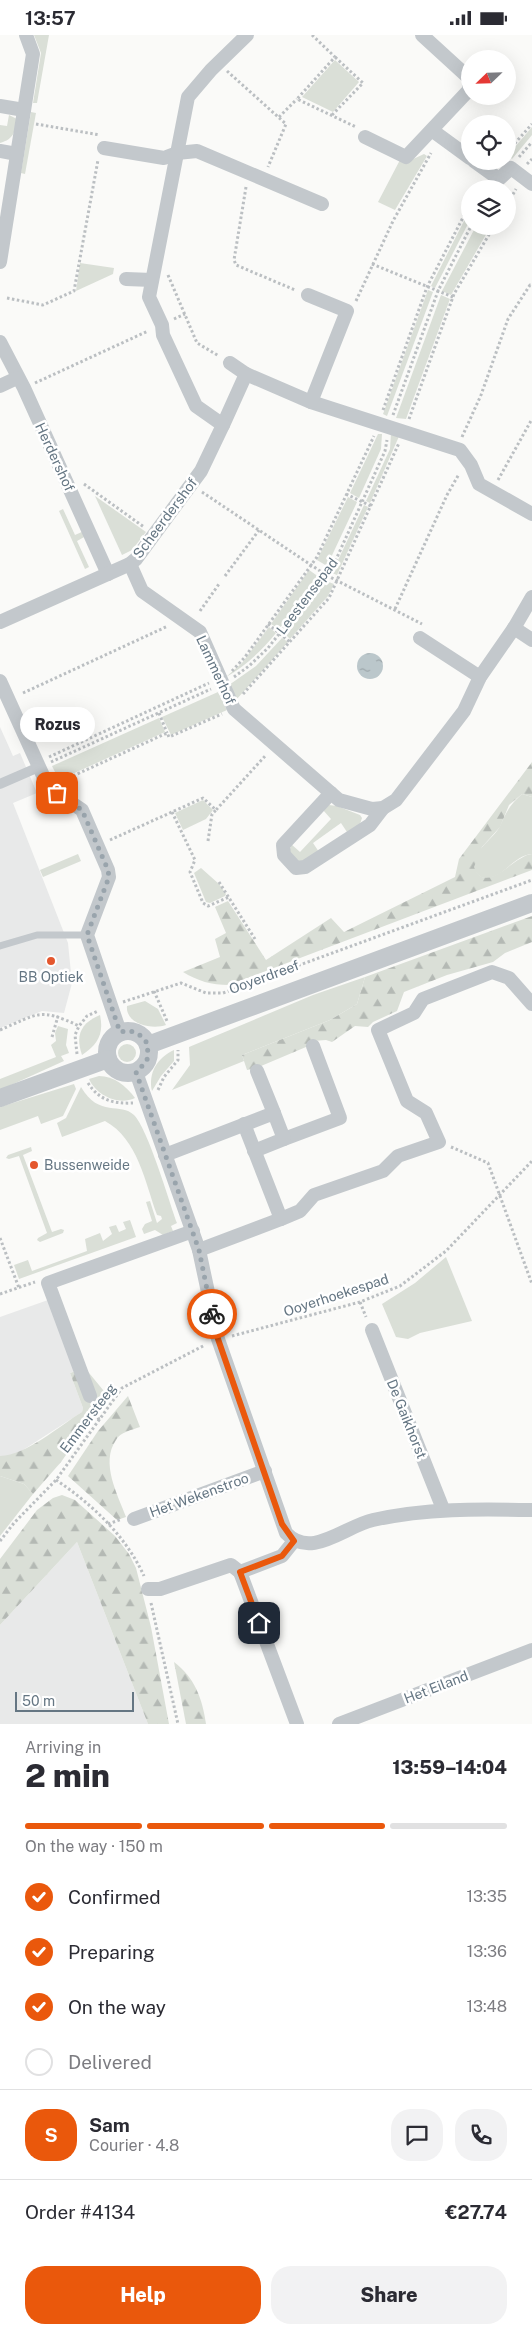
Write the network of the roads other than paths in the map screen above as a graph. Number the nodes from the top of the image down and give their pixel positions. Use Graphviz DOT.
graph roads {
  1 [pos="26,35"];
  2 [pos="247,35"];
  3 [pos="422,35"];
  4 [pos="0,106"];
  5 [pos="24,110"];
  6 [pos="432,131"];
  7 [pos="365,137"];
  8 [pos="102,148"];
  9 [pos="0,151"];
  10 [pos="461,152"];
  11 [pos="177,153"];
  12 [pos="17,154"];
  13 [pos="486,170"];
  14 [pos="508,170"];
  15 [pos="515,170"];
  16 [pos="532,184"];
  17 [pos="322,204"];
  18 [pos="0,262"];
  19 [pos="126,279"];
  20 [pos="152,280"];
  21 [pos="308,295"];
  22 [pos="0,342"];
  23 [pos="230,363"];
  24 [pos="246,374"];
  25 [pos="20,383"];
  26 [pos="0,385"];
  27 [pos="312,401"];
  28 [pos="223,425"];
  29 [pos="532,514"];
  30 [pos="130,564"];
  31 [pos="108,574"];
  32 [pos="532,597"];
  33 [pos="0,622"];
  34 [pos="514,628"];
  35 [pos="420,638"];
  36 [pos="532,640"];
  37 [pos="480,677"];
  38 [pos="0,681"];
  39 [pos="42,763"];
  40 [pos="0,784"];
  41 [pos="331,793"];
  42 [pos="383,808"];
  43 [pos="532,903"];
  44 [pos="87,935"];
  45 [pos="0,946"];
  46 [pos="532,1005"];
  47 [pos="120,1032"];
  48 [pos="148,1045"];
  49 [pos="313,1046"];
  50 [pos="108,1059"];
  51 [pos="258,1071"];
  52 [pos="136,1072"];
  53 [pos="0,1098"];
  54 [pos="274,1113"];
  55 [pos="244,1124"];
  56 [pos="284,1139"];
  57 [pos="254,1151"];
  58 [pos="166,1155"];
  59 [pos="281,1219"];
  60 [pos="193,1231"];
  61 [pos="199,1250"];
  62 [pos="372,1330"];
  63 [pos="90,1396"];
  64 [pos="265,1471"];
  65 [pos="443,1509"];
  66 [pos="532,1510"];
  67 [pos="134,1519"];
  68 [pos="294,1541"];
  69 [pos="240,1572"];
  70 [pos="148,1589"];
  71 [pos="532,1650"];
  72 [pos="297,1724"];
  73 [pos="339,1724"];
  1 -- 5 [label="street"];
  2 -- 11 [label="street"];
  3 -- 6 [label="street"];
  4 -- 5 [label="street"];
  5 -- 12 [label="street"];
  6 -- 7 [label="street"];
  6 -- 10 [label="street"];
  8 -- 11 [label="street"];
  9 -- 12 [label="street"];
  11 -- 17 [label="street"];
  11 -- 20 [label="street"];
  12 -- 18 [label="street"];
  13 -- 14 [label="street"];
  15 -- 16 [label="street"];
  19 -- 20 [label="street"];
  20 -- 28 [label="street"];
  21 -- 27 [label="street"];
  22 -- 25 [label="street, Herdershof"];
  23 -- 24 [label="street"];
  24 -- 27 [label="street"];
  24 -- 28 [label="street, Scheerdershof"];
  25 -- 26 [label="street"];
  25 -- 31 [label="street, Herdershof"];
  27 -- 29 [label="street"];
  28 -- 30 [label="street, Scheerdershof"];
  30 -- 31 [label="street, Scheerdershof"];
  30 -- 41 [label="street, Lammerhof"];
  31 -- 33 [label="street, Scheerdershof"];
  32 -- 34 [label="street"];
  34 -- 36 [label="street"];
  34 -- 37 [label="street"];
  35 -- 37 [label="street"];
  37 -- 42 [label="street"];
  38 -- 39 [label="street"];
  39 -- 40 [label="street"];
  39 -- 44 [label="street"];
  41 -- 42 [label="street, Lammerhof"];
  41 -- 42 [label="street"];
  43 -- 48 [label="street, Ooyerdreef"];
  44 -- 45 [label="lane"];
  44 -- 47 [label="street"];
  46 -- 59 [label="street"];
  47 -- 48 [label="street"];
  47 -- 50 [label="street"];
  48 -- 52 [label="street"];
  49 -- 56 [label="street"];
  50 -- 52 [label="street"];
  50 -- 53 [label="street"];
  51 -- 54 [label="street"];
  52 -- 58 [label="street"];
  54 -- 55 [label="street"];
  54 -- 56 [label="street"];
  55 -- 57 [label="street"];
  55 -- 58 [label="street"];
  56 -- 57 [label="street"];
  57 -- 59 [label="street"];
  58 -- 60 [label="street"];
  59 -- 61 [label="street"];
  60 -- 61 [label="street"];
  60 -- 63 [label="street"];
  61 -- 64 [label="street"];
  62 -- 65 [label="street, De Gaikhorst"];
  64 -- 67 [label="street, Het Wekenstroo"];
  64 -- 68 [label="street"];
  65 -- 66 [label="street"];
  65 -- 68 [label="street"];
  68 -- 69 [label="street"];
  69 -- 70 [label="street"];
  69 -- 72 [label="street"];
  71 -- 73 [label="street, Het Eiland"];
}
